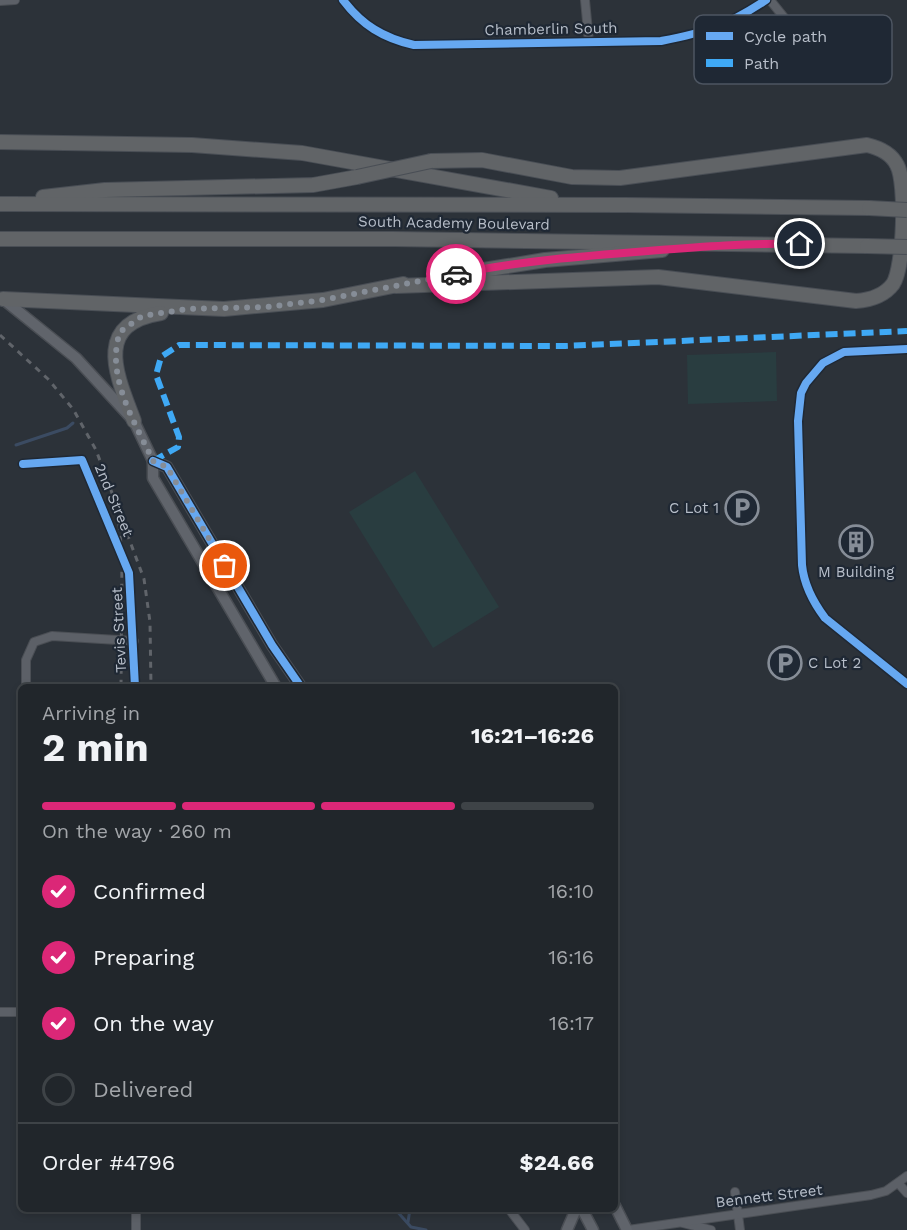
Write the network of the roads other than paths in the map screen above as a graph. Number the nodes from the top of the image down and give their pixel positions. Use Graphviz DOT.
graph roads {
  1 [pos="15,0"];
  2 [pos="343,0"];
  3 [pos="585,0"];
  4 [pos="768,0"];
  5 [pos="0,1"];
  6 [pos="744,15"];
  7 [pos="781,15"];
  8 [pos="694,34"];
  9 [pos="588,42"];
  10 [pos="0,142"];
  11 [pos="0,203"];
  12 [pos="627,205"];
  13 [pos="907,210"];
  14 [pos="0,239"];
  15 [pos="756,243"];
  16 [pos="907,247"];
  17 [pos="396,286"];
  18 [pos="1,298"];
  19 [pos="188,309"];
  20 [pos="907,349"];
  21 [pos="134,421"];
  22 [pos="153,461"];
  23 [pos="23,464"];
  24 [pos="129,573"];
  25 [pos="134,641"];
  26 [pos="26,684"];
  27 [pos="135,684"];
  28 [pos="274,684"];
  29 [pos="300,684"];
  30 [pos="907,684"];
  31 [pos="0,1012"];
  32 [pos="18,1012"];
  33 [pos="907,1176"];
  34 [pos="899,1184"];
  35 [pos="735,1192"];
  36 [pos="907,1193"];
  37 [pos="136,1212"];
  38 [pos="511,1212"];
  39 [pos="575,1212"];
  40 [pos="584,1212"];
  41 [pos="618,1212"];
  42 [pos="738,1214"];
  43 [pos="676,1222"];
  44 [pos="136,1230"];
  45 [pos="525,1230"];
  46 [pos="567,1230"];
  47 [pos="593,1230"];
  48 [pos="628,1230"];
  49 [pos="711,1230"];
  50 [pos="740,1230"];
  1 -- 5 [label="street"];
  2 -- 9 [label="street, Chamberlin South"];
  3 -- 9 [label="street"];
  4 -- 6 [label="street, Chamberlin South"];
  4 -- 7 [label="street"];
  8 -- 9 [label="street, Chamberlin South"];
  10 -- 12 [label="highway"];
  11 -- 12 [label="highway, South Academy Boulevard"];
  11 -- 17 [label="highway, bridge"];
  12 -- 13 [label="highway, South Academy Boulevard, bridge"];
  14 -- 15 [label="highway, South Academy Boulevard"];
  15 -- 16 [label="highway, South Academy Boulevard, bridge"];
  15 -- 17 [label="highway"];
  17 -- 19 [label="highway"];
  18 -- 19 [label="highway"];
  18 -- 21 [label="main road"];
  19 -- 21 [label="highway"];
  20 -- 30 [label="street"];
  21 -- 22 [label="main road"];
  22 -- 28 [label="main road"];
  22 -- 29 [label="main road"];
  23 -- 24 [label="street, 2nd Street"];
  24 -- 25 [label="street, Tevis Street"];
  25 -- 26 [label="street"];
  25 -- 27 [label="street, Tevis Street"];
  31 -- 32 [label="street"];
  33 -- 34 [label="street, Bennett Street"];
  34 -- 36 [label="street"];
  34 -- 42 [label="street, Bennett Street"];
  35 -- 42 [label="street"];
  37 -- 44 [label="street"];
  38 -- 45 [label="street"];
  39 -- 46 [label="main road"];
  40 -- 47 [label="main road"];
  41 -- 48 [label="main road"];
  42 -- 43 [label="street, Bennett Street"];
  42 -- 50 [label="street"];
  43 -- 48 [label="street, Bennett Street"];
  43 -- 49 [label="street"];
}
